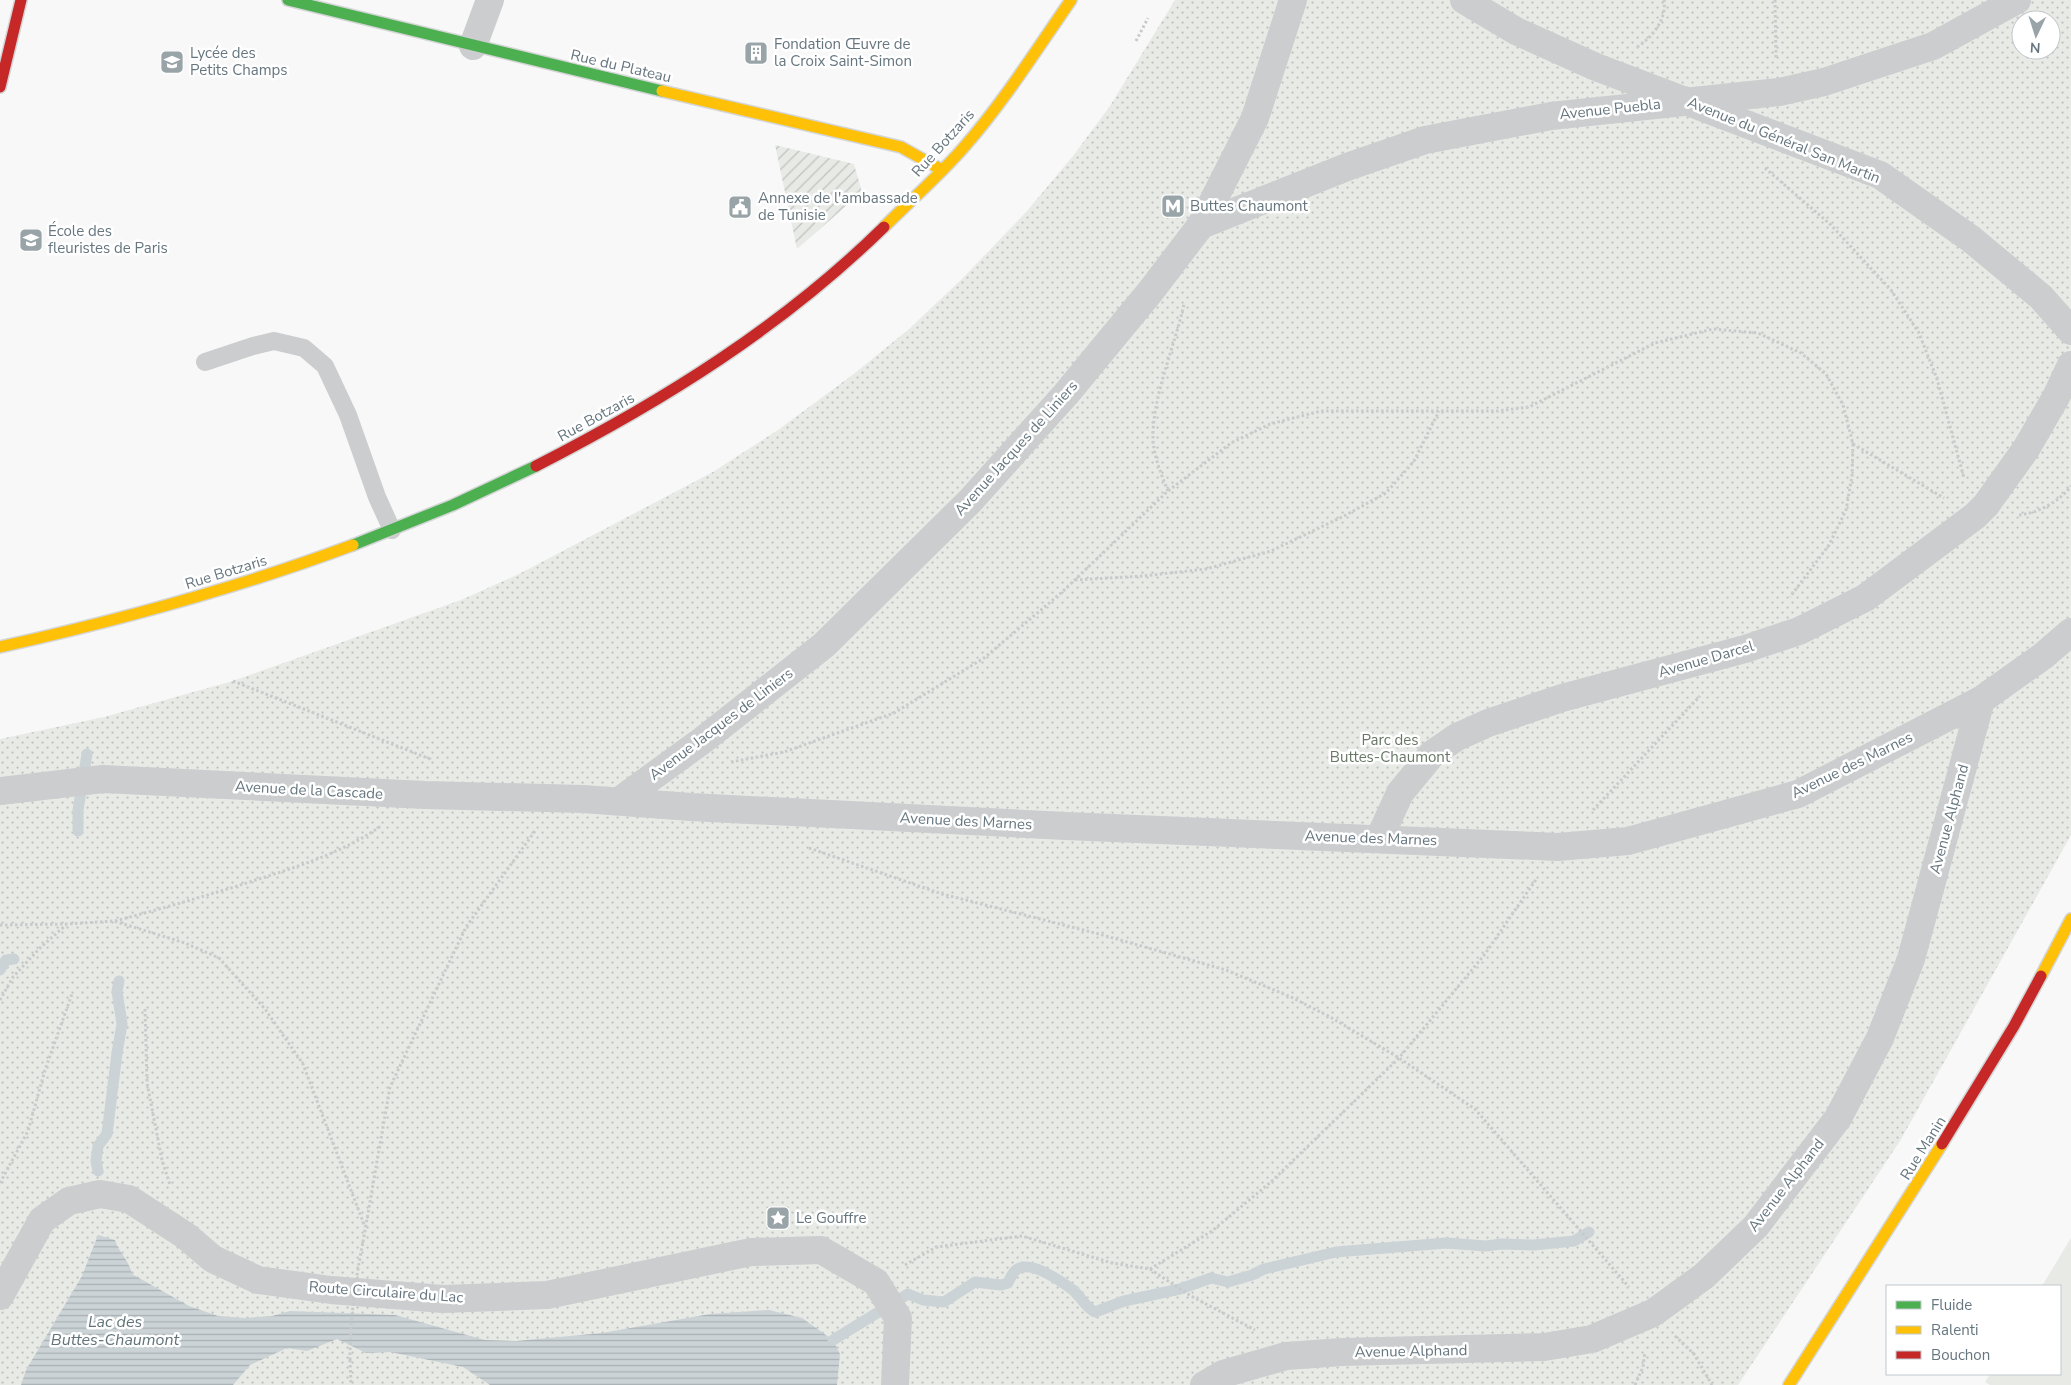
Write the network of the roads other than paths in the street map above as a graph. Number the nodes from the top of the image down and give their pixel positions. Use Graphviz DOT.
graph roads {
  1 [pos="21,0"];
  2 [pos="288,0"];
  3 [pos="490,0"];
  4 [pos="1071,0"];
  5 [pos="1293,0"];
  6 [pos="1464,0"];
  7 [pos="2017,0"];
  8 [pos="473,46"];
  9 [pos="0,87"];
  10 [pos="1685,101"];
  11 [pos="942,170"];
  12 [pos="1201,226"];
  13 [pos="2071,331"];
  14 [pos="205,362"];
  15 [pos="2071,365"];
  16 [pos="392,530"];
  17 [pos="2071,632"];
  18 [pos="0,647"];
  19 [pos="1981,700"];
  20 [pos="0,791"];
  21 [pos="619,801"];
  22 [pos="1379,838"];
  23 [pos="2071,919"];
  24 [pos="0,1296"];
  25 [pos="894,1385"];
  26 [pos="1204,1385"];
  27 [pos="1789,1385"];
  1 -- 9 [label="street"];
  2 -- 8 [label="street, Rue du Plateau"];
  3 -- 8 [label="street"];
  4 -- 11 [label="street, Rue Botzaris"];
  5 -- 12 [label="street, Avenue Jacques de Liniers"];
  6 -- 10 [label="street, Avenue du Général San Martin"];
  7 -- 10 [label="street, Avenue Puebla"];
  8 -- 11 [label="street, Rue du Plateau"];
  10 -- 12 [label="street, Avenue Puebla"];
  10 -- 13 [label="street, Avenue du Général San Martin"];
  11 -- 16 [label="street, Rue Botzaris"];
  12 -- 21 [label="street, Avenue Jacques de Liniers"];
  14 -- 16 [label="lane"];
  15 -- 22 [label="street, Avenue Darcel, bridge"];
  16 -- 18 [label="street, Rue Botzaris"];
  17 -- 19 [label="street, Avenue des Marnes"];
  19 -- 22 [label="street, Avenue des Marnes"];
  19 -- 26 [label="street, Avenue Alphand"];
  20 -- 21 [label="street, Avenue de la Cascade"];
  21 -- 22 [label="street, Avenue des Marnes"];
  23 -- 27 [label="street, Rue Manin"];
  24 -- 25 [label="street, Route Circulaire du Lac"];
}
